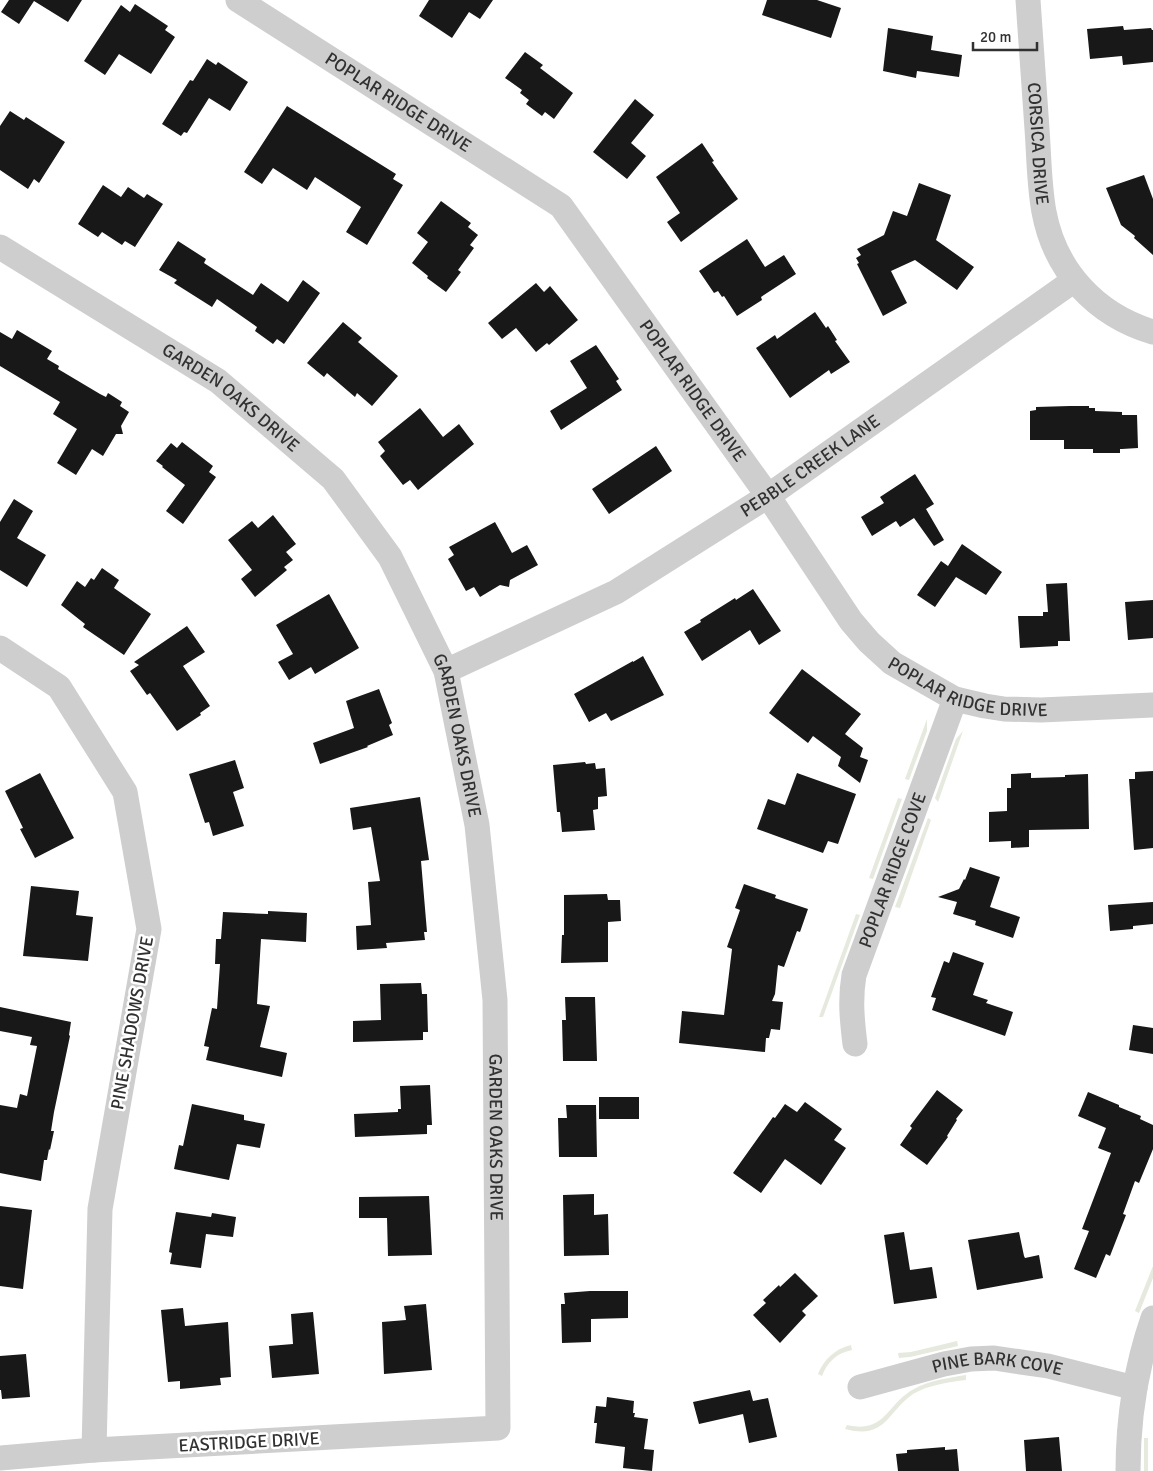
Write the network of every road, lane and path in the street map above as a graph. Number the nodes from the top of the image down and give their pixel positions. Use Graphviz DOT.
graph roads {
  1 [pos="238,0"];
  2 [pos="1028,0"];
  3 [pos="0,247"];
  4 [pos="1073,281"];
  5 [pos="1153,332"];
  6 [pos="768,496"];
  7 [pos="0,648"];
  8 [pos="446,671"];
  9 [pos="954,699"];
  10 [pos="1153,705"];
  11 [pos="855,1044"];
  12 [pos="1153,1318"];
  13 [pos="860,1387"];
  14 [pos="1134,1388"];
  15 [pos="498,1428"];
  16 [pos="94,1450"];
  17 [pos="0,1458"];
  18 [pos="1128,1471"];
  1 -- 6 [label="street, POPLAR RIDGE DRIVE"];
  2 -- 4 [label="street, CORSICA DRIVE"];
  3 -- 8 [label="street, GARDEN OAKS DRIVE"];
  4 -- 5 [label="street"];
  4 -- 6 [label="street, PEBBLE CREEK LANE"];
  6 -- 8 [label="street, PEBBLE CREEK LANE"];
  6 -- 9 [label="street, POPLAR RIDGE DRIVE"];
  7 -- 16 [label="street, PINE SHADOWS DRIVE"];
  8 -- 15 [label="street, GARDEN OAKS DRIVE"];
  9 -- 10 [label="street, POPLAR RIDGE DRIVE"];
  9 -- 11 [label="street, POPLAR RIDGE COVE"];
  12 -- 14 [label="street"];
  13 -- 14 [label="street, PINE BARK COVE"];
  14 -- 18 [label="street"];
  15 -- 16 [label="street, EASTRIDGE DRIVE"];
  16 -- 17 [label="street, EASTRIDGE DRIVE"];
}
